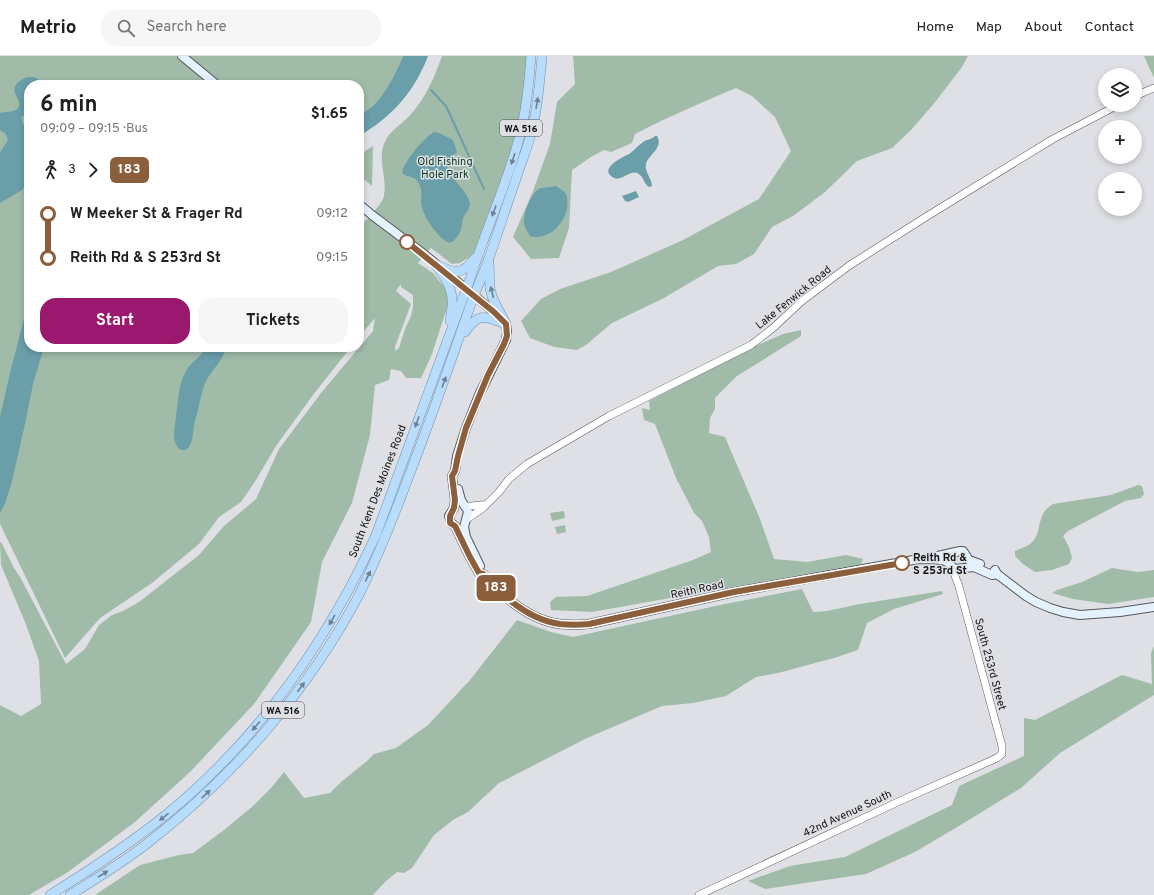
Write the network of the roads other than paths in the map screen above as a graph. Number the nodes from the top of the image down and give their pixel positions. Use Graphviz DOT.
graph roads {
  1 [pos="182,56"];
  2 [pos="531,56"];
  3 [pos="542,56"];
  4 [pos="211,80"];
  5 [pos="1154,88"];
  6 [pos="1142,93"];
  7 [pos="1105,112"];
  8 [pos="364,208"];
  9 [pos="479,251"];
  10 [pos="489,257"];
  11 [pos="435,264"];
  12 [pos="466,289"];
  13 [pos="474,296"];
  14 [pos="506,324"];
  15 [pos="449,336"];
  16 [pos="459,339"];
  17 [pos="455,471"];
  18 [pos="485,505"];
  19 [pos="464,506"];
  20 [pos="454,508"];
  21 [pos="466,522"];
  22 [pos="455,526"];
  23 [pos="953,552"];
  24 [pos="967,558"];
  25 [pos="932,559"];
  26 [pos="950,565"];
  27 [pos="964,568"];
  28 [pos="483,574"];
  29 [pos="997,574"];
  30 [pos="958,583"];
  31 [pos="1154,607"];
  32 [pos="1002,750"];
  33 [pos="50,895"];
  34 [pos="70,895"];
  35 [pos="699,895"];
  1 -- 4 [label="main road"];
  2 -- 9 [label="highway, South Kent Des Moines Road / WA 516, one-way"];
  10 -- 3 [label="highway, South Kent Des Moines Road / WA 516, one-way"];
  5 -- 6 [label="street"];
  7 -- 18 [label="street, Lake Fenwick Road"];
  8 -- 11 [label="main road"];
  9 -- 11 [label="highway"];
  9 -- 12 [label="highway, South Kent Des Moines Road / WA 516"];
  10 -- 13 [label="highway, South Kent Des Moines Road / WA 516"];
  14 -- 10 [label="highway, one-way"];
  11 -- 12 [label="main road"];
  11 -- 15 [label="highway"];
  12 -- 13 [label="main road"];
  12 -- 15 [label="highway, South Kent Des Moines Road / WA 516"];
  13 -- 14 [label="main road"];
  13 -- 16 [label="highway, South Kent Des Moines Road / WA 516"];
  14 -- 16 [label="highway"];
  14 -- 17 [label="main road, Reith Road"];
  15 -- 33 [label="highway, South Kent Des Moines Road / WA 516, one-way"];
  34 -- 16 [label="highway, South Kent Des Moines Road / WA 516, one-way"];
  17 -- 19 [label="main road, Reith Road"];
  17 -- 20 [label="main road, Reith Road"];
  18 -- 19 [label="street"];
  18 -- 21 [label="street, Lake Fenwick Road"];
  19 -- 20 [label="main road"];
  19 -- 21 [label="main road, Reith Road"];
  20 -- 22 [label="main road, Reith Road"];
  21 -- 22 [label="main road"];
  21 -- 28 [label="main road, Reith Road"];
  22 -- 28 [label="main road, Reith Road"];
  23 -- 24 [label="main road"];
  23 -- 25 [label="main road, Reith Road"];
  23 -- 26 [label="main road"];
  24 -- 27 [label="main road"];
  24 -- 29 [label="main road"];
  25 -- 26 [label="main road, Reith Road"];
  25 -- 28 [label="main road, Reith Road"];
  26 -- 27 [label="main road"];
  26 -- 30 [label="street, South 253rd Street"];
  27 -- 29 [label="main road"];
  27 -- 30 [label="street"];
  29 -- 31 [label="main road"];
  30 -- 32 [label="street, South 253rd Street"];
  32 -- 35 [label="street, 42nd Avenue South"];
}
